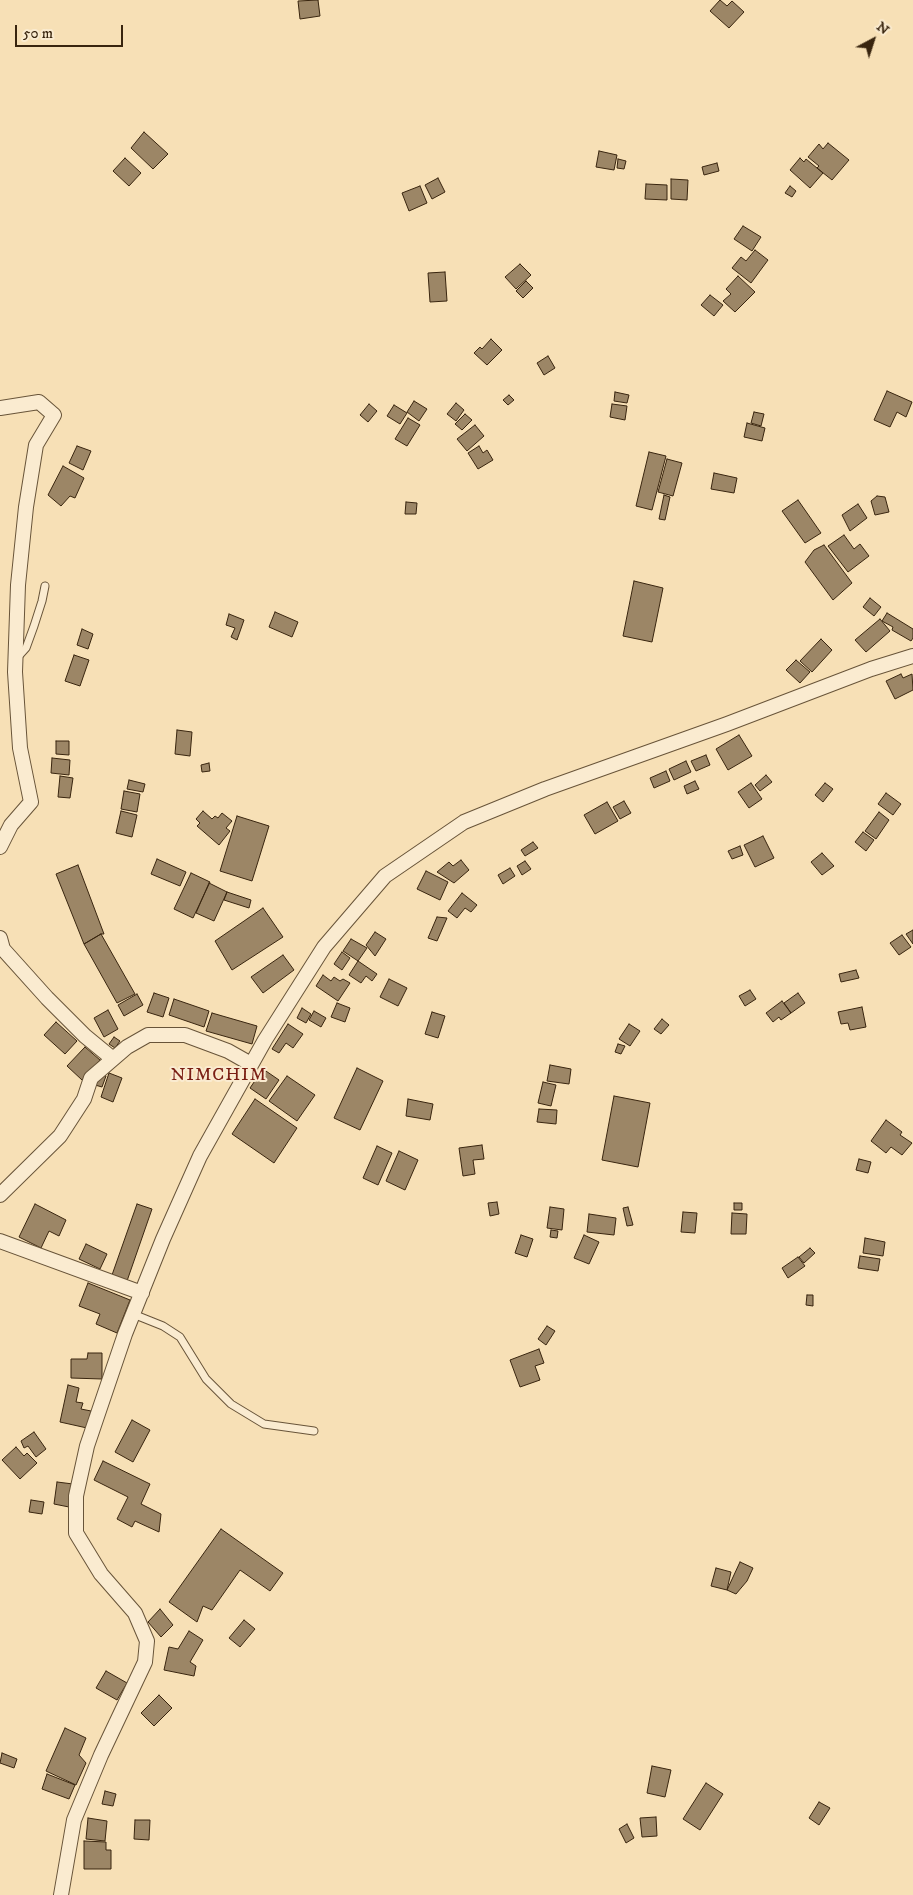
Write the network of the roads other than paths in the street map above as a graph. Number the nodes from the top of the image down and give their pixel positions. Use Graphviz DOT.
graph roads {
  1 [pos="0,408"];
  2 [pos="45,586"];
  3 [pos="913,656"];
  4 [pos="15,660"];
  5 [pos="0,847"];
  6 [pos="0,938"];
  7 [pos="113,1059"];
  8 [pos="251,1064"];
  9 [pos="0,1195"];
  10 [pos="0,1240"];
  11 [pos="142,1293"];
  12 [pos="133,1314"];
  13 [pos="314,1431"];
  14 [pos="62,1895"];
  1 -- 4 [label="street"];
  2 -- 4 [label="lane"];
  3 -- 8 [label="street"];
  4 -- 5 [label="street"];
  6 -- 7 [label="street"];
  7 -- 8 [label="street"];
  7 -- 9 [label="street"];
  8 -- 11 [label="street"];
  10 -- 11 [label="street"];
  11 -- 12 [label="street"];
  12 -- 13 [label="lane"];
  12 -- 14 [label="street"];
}
